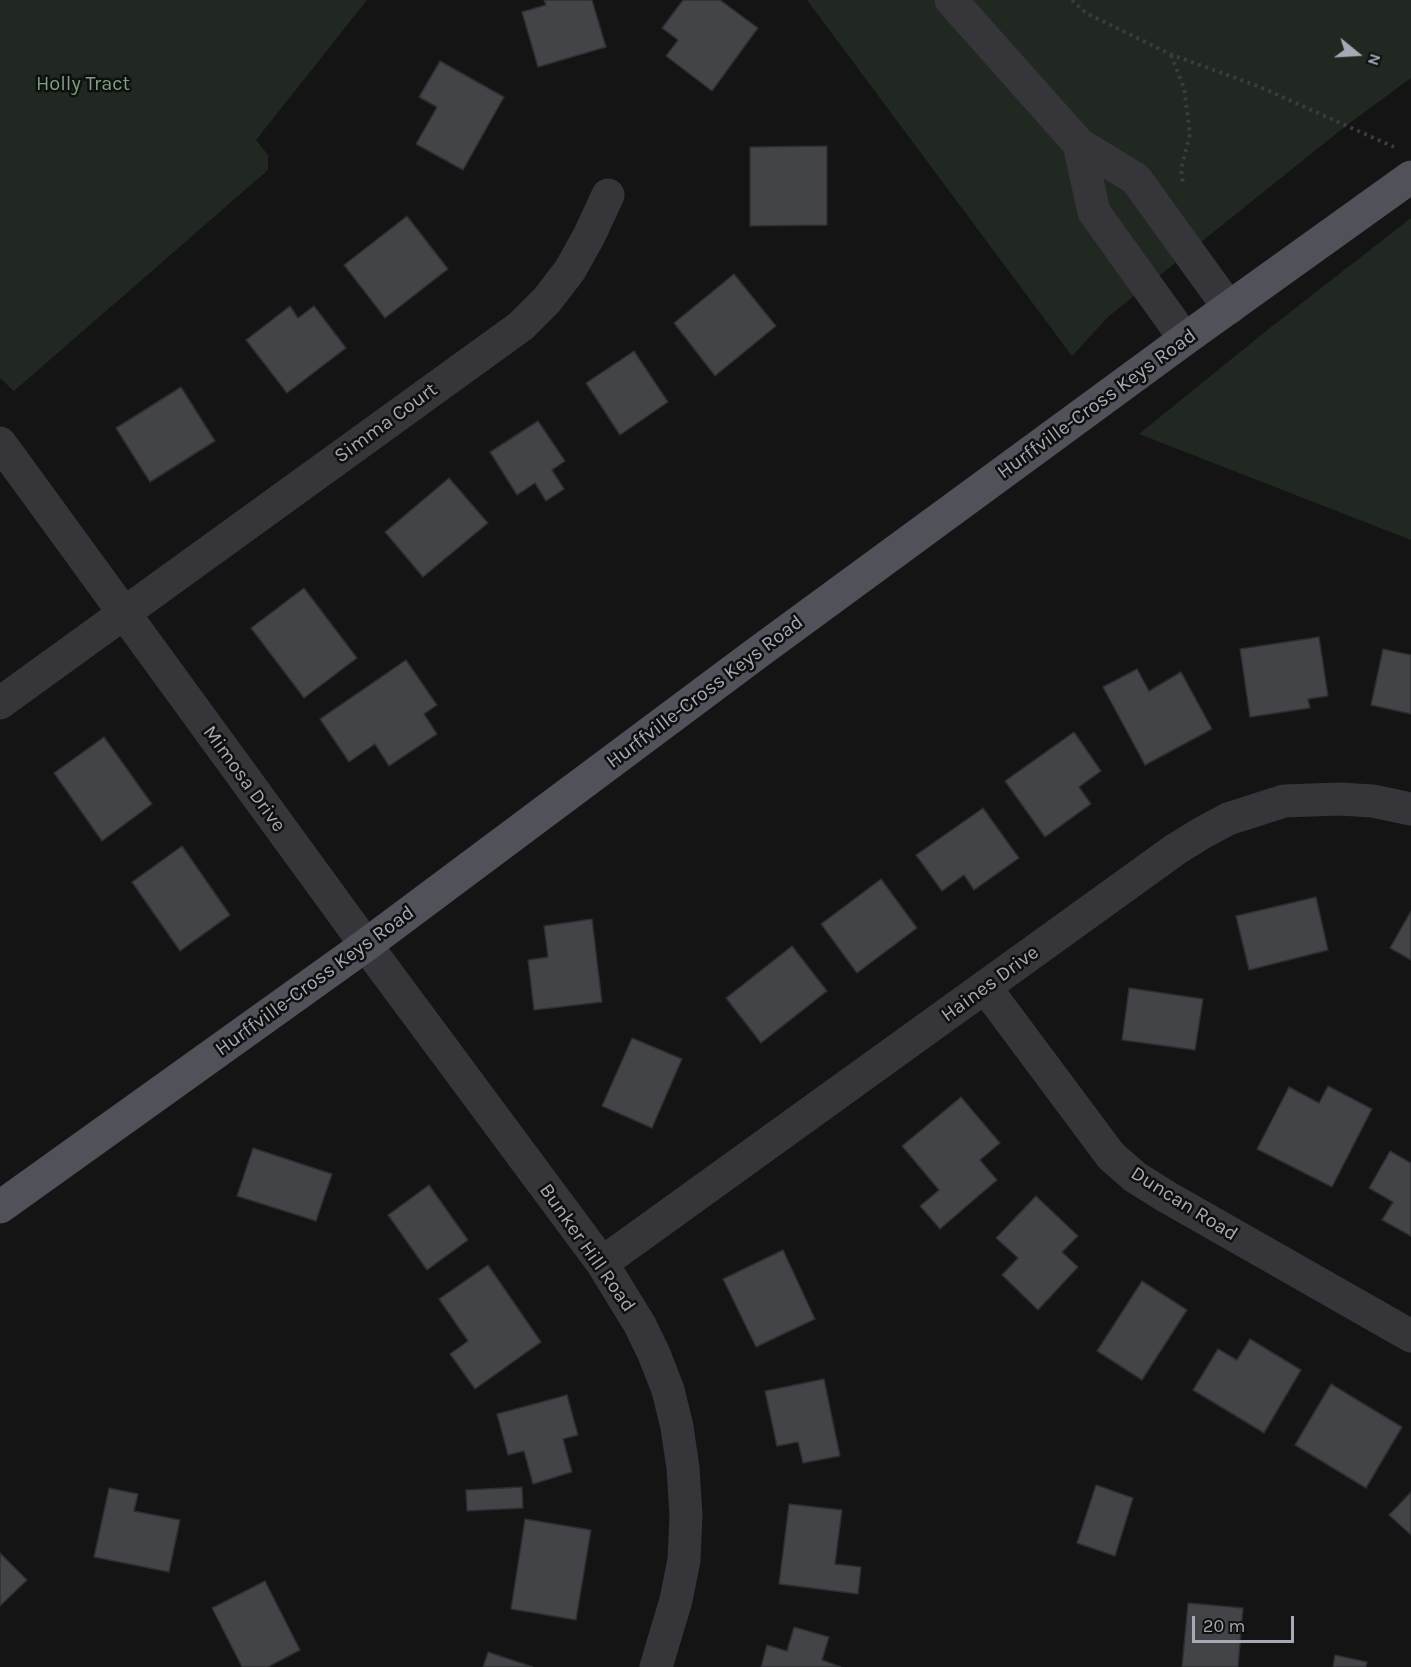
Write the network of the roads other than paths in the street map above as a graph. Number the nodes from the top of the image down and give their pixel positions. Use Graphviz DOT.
graph roads {
  1 [pos="951,0"];
  2 [pos="1079,144"];
  3 [pos="1406,164"];
  4 [pos="608,195"];
  5 [pos="1229,308"];
  6 [pos="1185,339"];
  7 [pos="0,442"];
  8 [pos="123,613"];
  9 [pos="0,703"];
  10 [pos="1411,809"];
  11 [pos="366,945"];
  12 [pos="985,987"];
  13 [pos="0,1208"];
  14 [pos="602,1263"];
  15 [pos="1411,1336"];
  16 [pos="656,1667"];
  1 -- 2 [label="street"];
  2 -- 5 [label="street"];
  2 -- 6 [label="street"];
  3 -- 5 [label="main road, Hurffville-Cross Keys Road"];
  4 -- 8 [label="street, Simma Court"];
  5 -- 6 [label="main road, Hurffville-Cross Keys Road"];
  6 -- 11 [label="main road, Hurffville-Cross Keys Road"];
  7 -- 8 [label="street, Mimosa Drive"];
  8 -- 9 [label="street"];
  8 -- 11 [label="street, Mimosa Drive"];
  10 -- 12 [label="street, Haines Drive"];
  11 -- 13 [label="main road, Hurffville-Cross Keys Road"];
  11 -- 14 [label="street, Bunker Hill Road"];
  12 -- 14 [label="street, Haines Drive"];
  12 -- 15 [label="street, Duncan Road"];
  14 -- 16 [label="street, Bunker Hill Road"];
}
